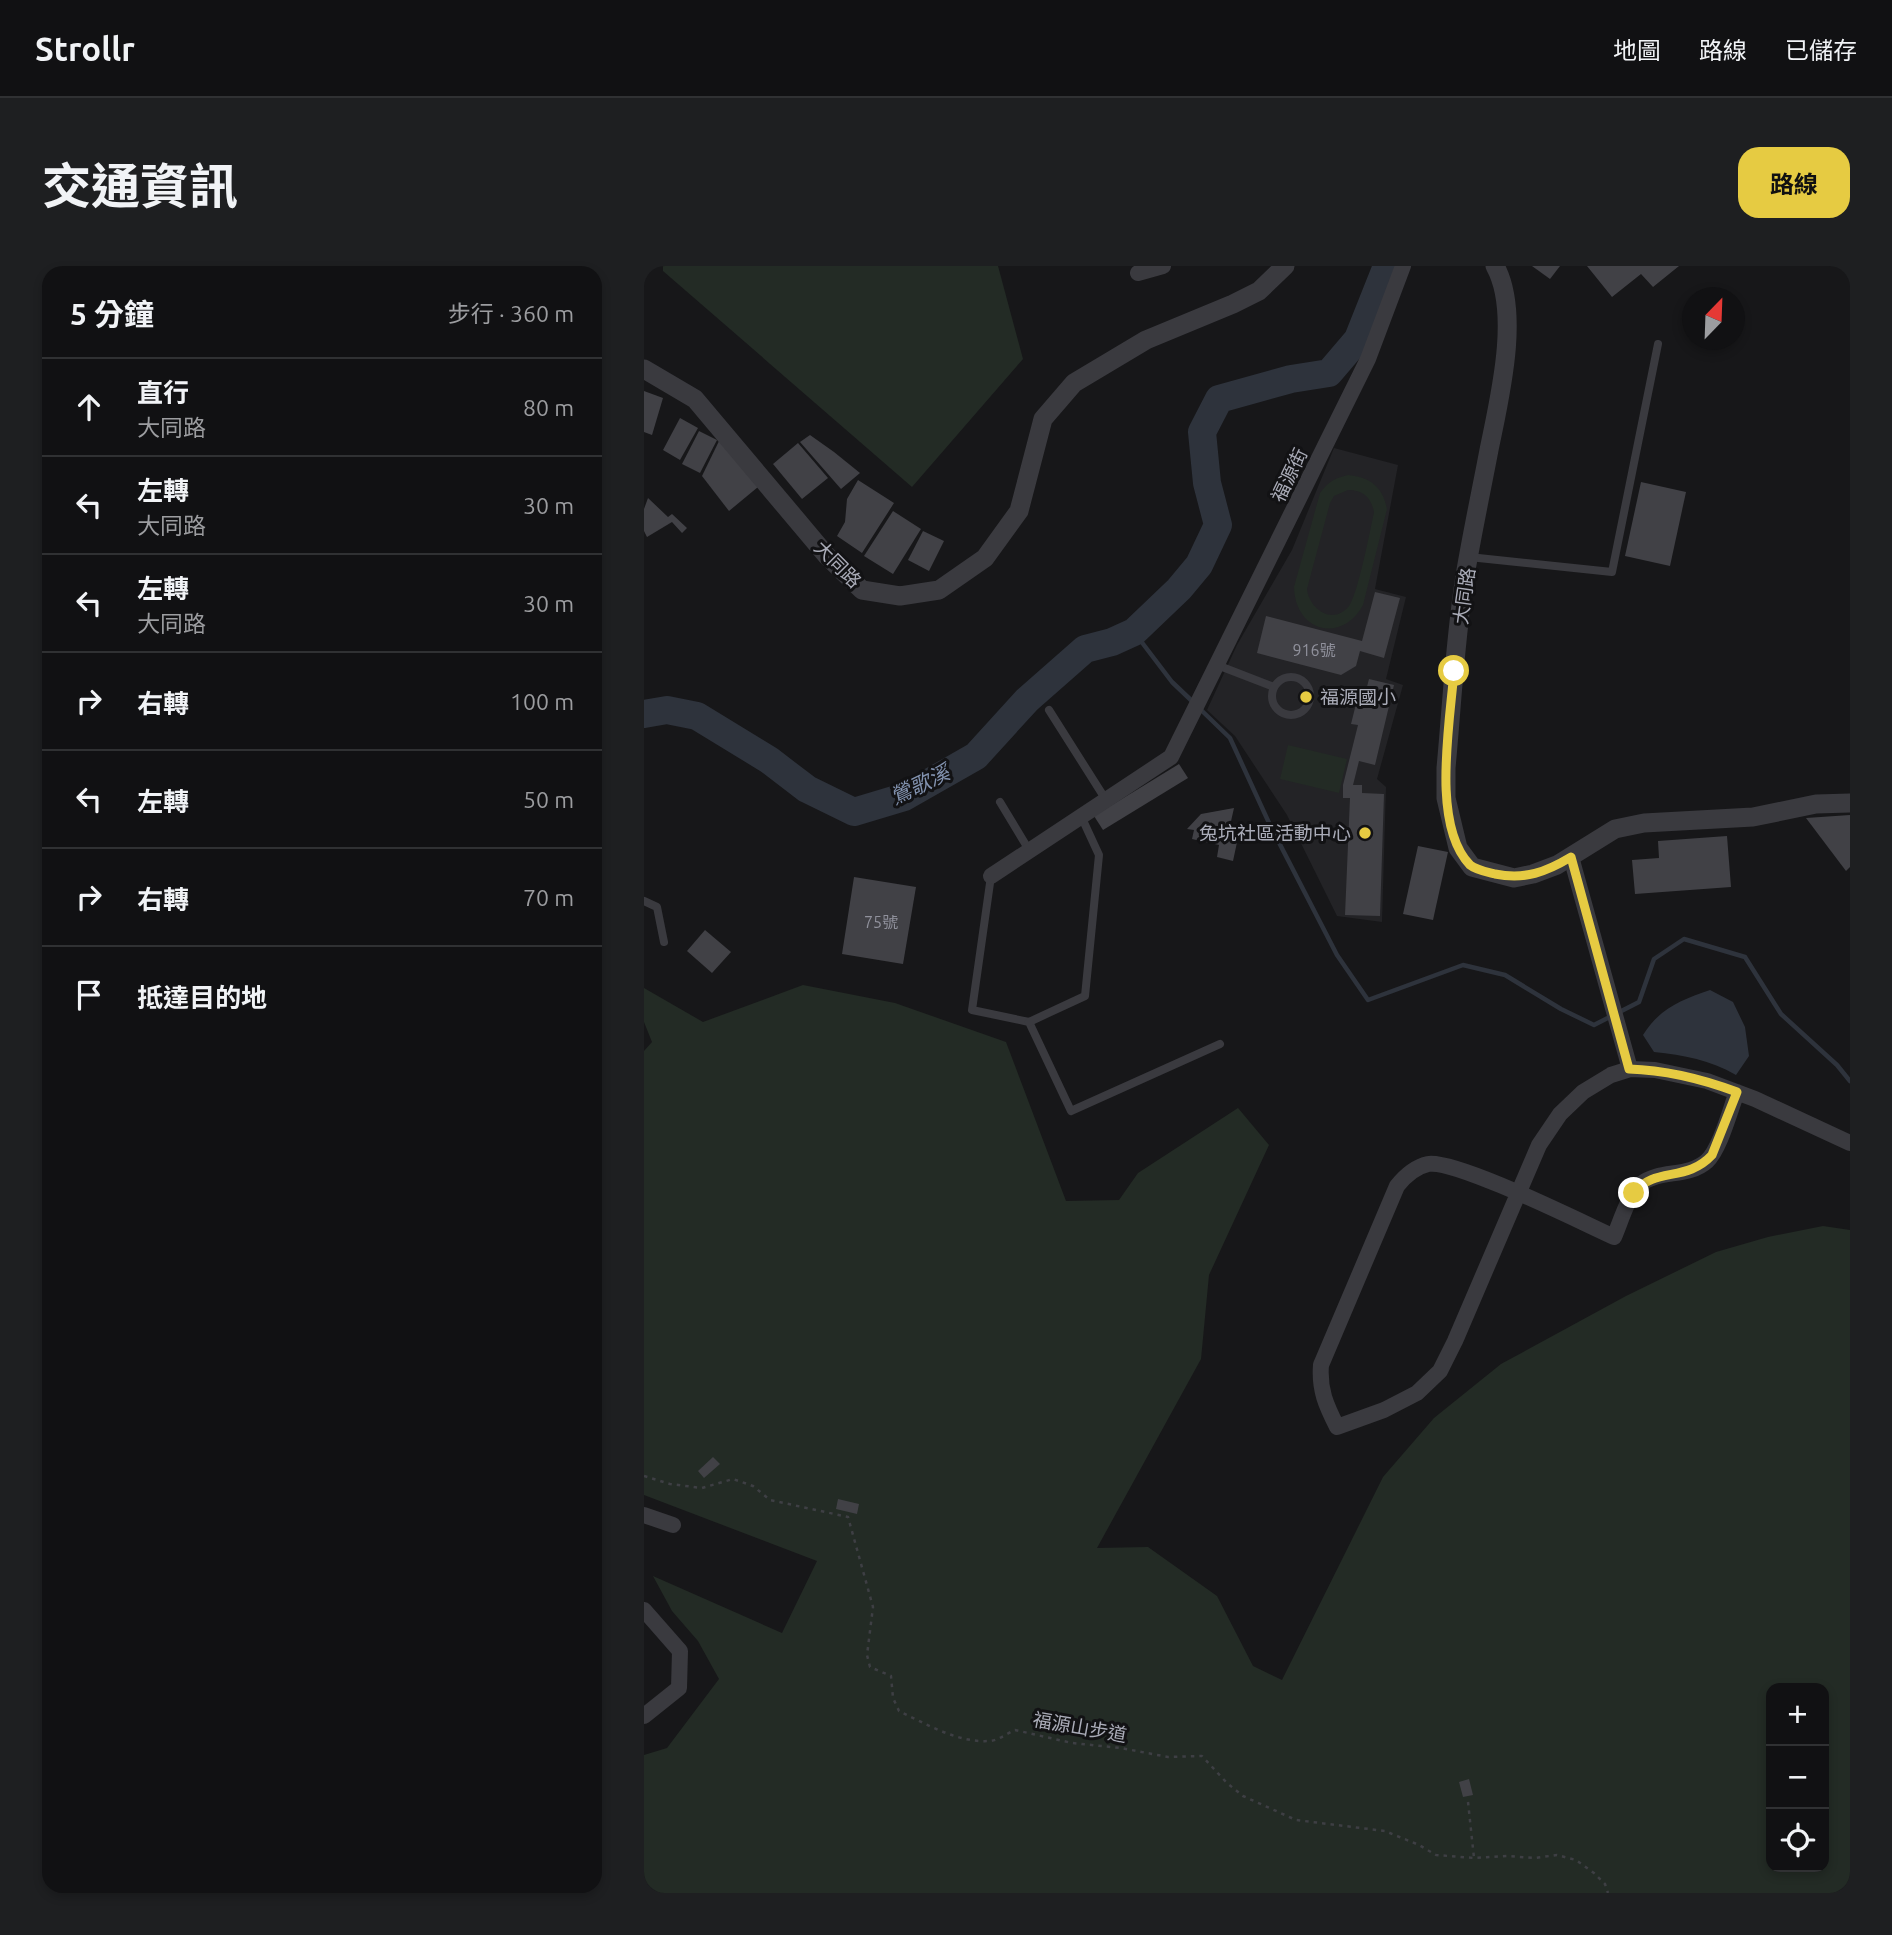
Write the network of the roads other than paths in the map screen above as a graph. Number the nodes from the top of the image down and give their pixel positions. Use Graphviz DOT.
graph roads {
  1 [pos="1163,266"];
  2 [pos="1285,266"];
  3 [pos="1403,266"];
  4 [pos="1494,266"];
  5 [pos="1138,273"];
  6 [pos="1658,344"];
  7 [pos="644,369"];
  8 [pos="1469,557"];
  9 [pos="1217,665"];
  10 [pos="1274,687"];
  11 [pos="1049,710"];
  12 [pos="1106,800"];
  13 [pos="1000,802"];
  14 [pos="1850,803"];
  15 [pos="1081,816"];
  16 [pos="1029,850"];
  17 [pos="1571,857"];
  18 [pos="991,876"];
  19 [pos="644,901"];
  20 [pos="664,942"];
  21 [pos="1029,1022"];
  22 [pos="1220,1044"];
  23 [pos="1629,1069"];
  24 [pos="1737,1092"];
  25 [pos="1850,1143"];
  26 [pos="1518,1194"];
  27 [pos="644,1515"];
  28 [pos="673,1525"];
  29 [pos="644,1610"];
  30 [pos="644,1716"];
  1 -- 5 [label="street"];
  2 -- 7 [label="street, 大同路"];
  3 -- 9 [label="street, 福源街"];
  4 -- 8 [label="street, 大同路"];
  6 -- 8 [label="lane"];
  8 -- 17 [label="street, 大同路"];
  9 -- 10 [label="lane"];
  9 -- 12 [label="street, 福源街"];
  10 -- 10 [label="lane"];
  11 -- 12 [label="lane"];
  12 -- 15 [label="street, 福源街"];
  13 -- 16 [label="lane"];
  14 -- 17 [label="street, 大同路"];
  15 -- 16 [label="street, 福源街"];
  15 -- 21 [label="lane"];
  16 -- 18 [label="street, 福源街"];
  17 -- 23 [label="street"];
  18 -- 21 [label="lane"];
  19 -- 20 [label="lane"];
  21 -- 22 [label="lane"];
  23 -- 24 [label="street"];
  23 -- 26 [label="street"];
  24 -- 25 [label="street"];
  24 -- 26 [label="street"];
  26 -- 26 [label="street"];
  27 -- 28 [label="street"];
  29 -- 30 [label="street"];
}
